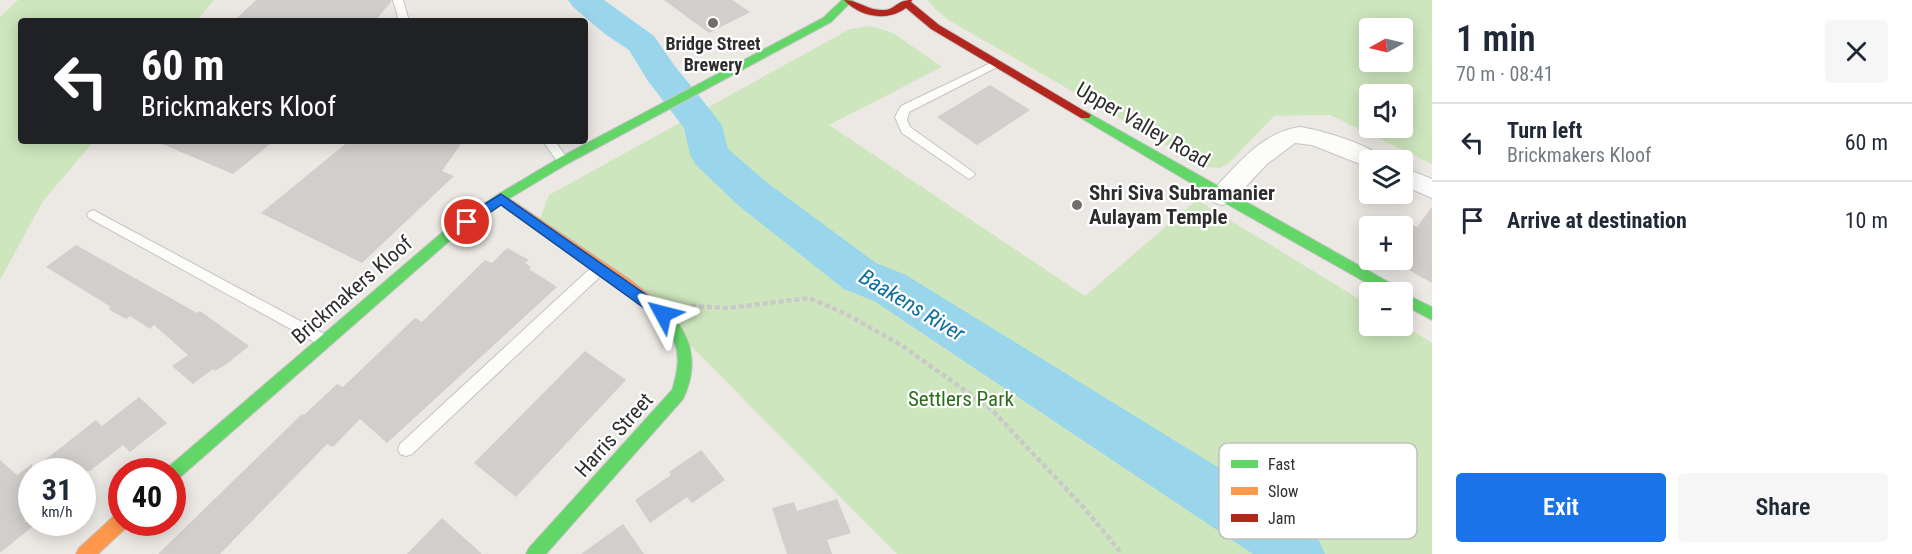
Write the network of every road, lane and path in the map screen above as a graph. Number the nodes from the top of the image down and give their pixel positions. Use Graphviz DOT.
graph roads {
  1 [pos="398,0"];
  2 [pos="849,0"];
  3 [pos="907,2"];
  4 [pos="868,12"];
  5 [pos="894,12"];
  6 [pos="403,18"];
  7 [pos="826,20"];
  8 [pos="935,27"];
  9 [pos="997,63"];
  10 [pos="551,144"];
  11 [pos="1359,156"];
  12 [pos="563,161"];
  13 [pos="969,175"];
  14 [pos="1413,180"];
  15 [pos="1432,189"];
  16 [pos="1222,195"];
  17 [pos="501,198"];
  18 [pos="93,215"];
  19 [pos="600,268"];
  20 [pos="1376,282"];
  21 [pos="1413,303"];
  22 [pos="652,304"];
  23 [pos="1432,314"];
  24 [pos="323,341"];
  25 [pos="406,449"];
  26 [pos="186,462"];
  27 [pos="108,533"];
  28 [pos="85,554"];
  29 [pos="535,554"];
  30 [pos="1122,554"];
  1 -- 6 [label="lane"];
  2 -- 4 [label="street"];
  2 -- 7 [label="street, Brickmakers Kloof"];
  3 -- 5 [label="street"];
  3 -- 8 [label="street, Upper Valley Road"];
  4 -- 5 [label="street, Brickmakers Kloof"];
  4 -- 7 [label="street, Brickmakers Kloof"];
  5 -- 8 [label="street, Upper Valley Road"];
  7 -- 12 [label="street, Brickmakers Kloof"];
  8 -- 9 [label="street, Upper Valley Road"];
  9 -- 13 [label="lane"];
  9 -- 16 [label="street, Upper Valley Road"];
  10 -- 12 [label="lane"];
  11 -- 16 [label="street"];
  12 -- 17 [label="street, Brickmakers Kloof"];
  14 -- 15 [label="street"];
  16 -- 20 [label="street, Upper Valley Road"];
  17 -- 19 [label="street, Harris Street"];
  17 -- 24 [label="street, Brickmakers Kloof"];
  18 -- 24 [label="lane"];
  19 -- 22 [label="street, Harris Street"];
  19 -- 25 [label="lane"];
  21 -- 23 [label="street"];
  22 -- 29 [label="street, Harris Street"];
  22 -- 30 [label="path"];
  24 -- 26 [label="street, Brickmakers Kloof"];
  27 -- 28 [label="street"];
}
